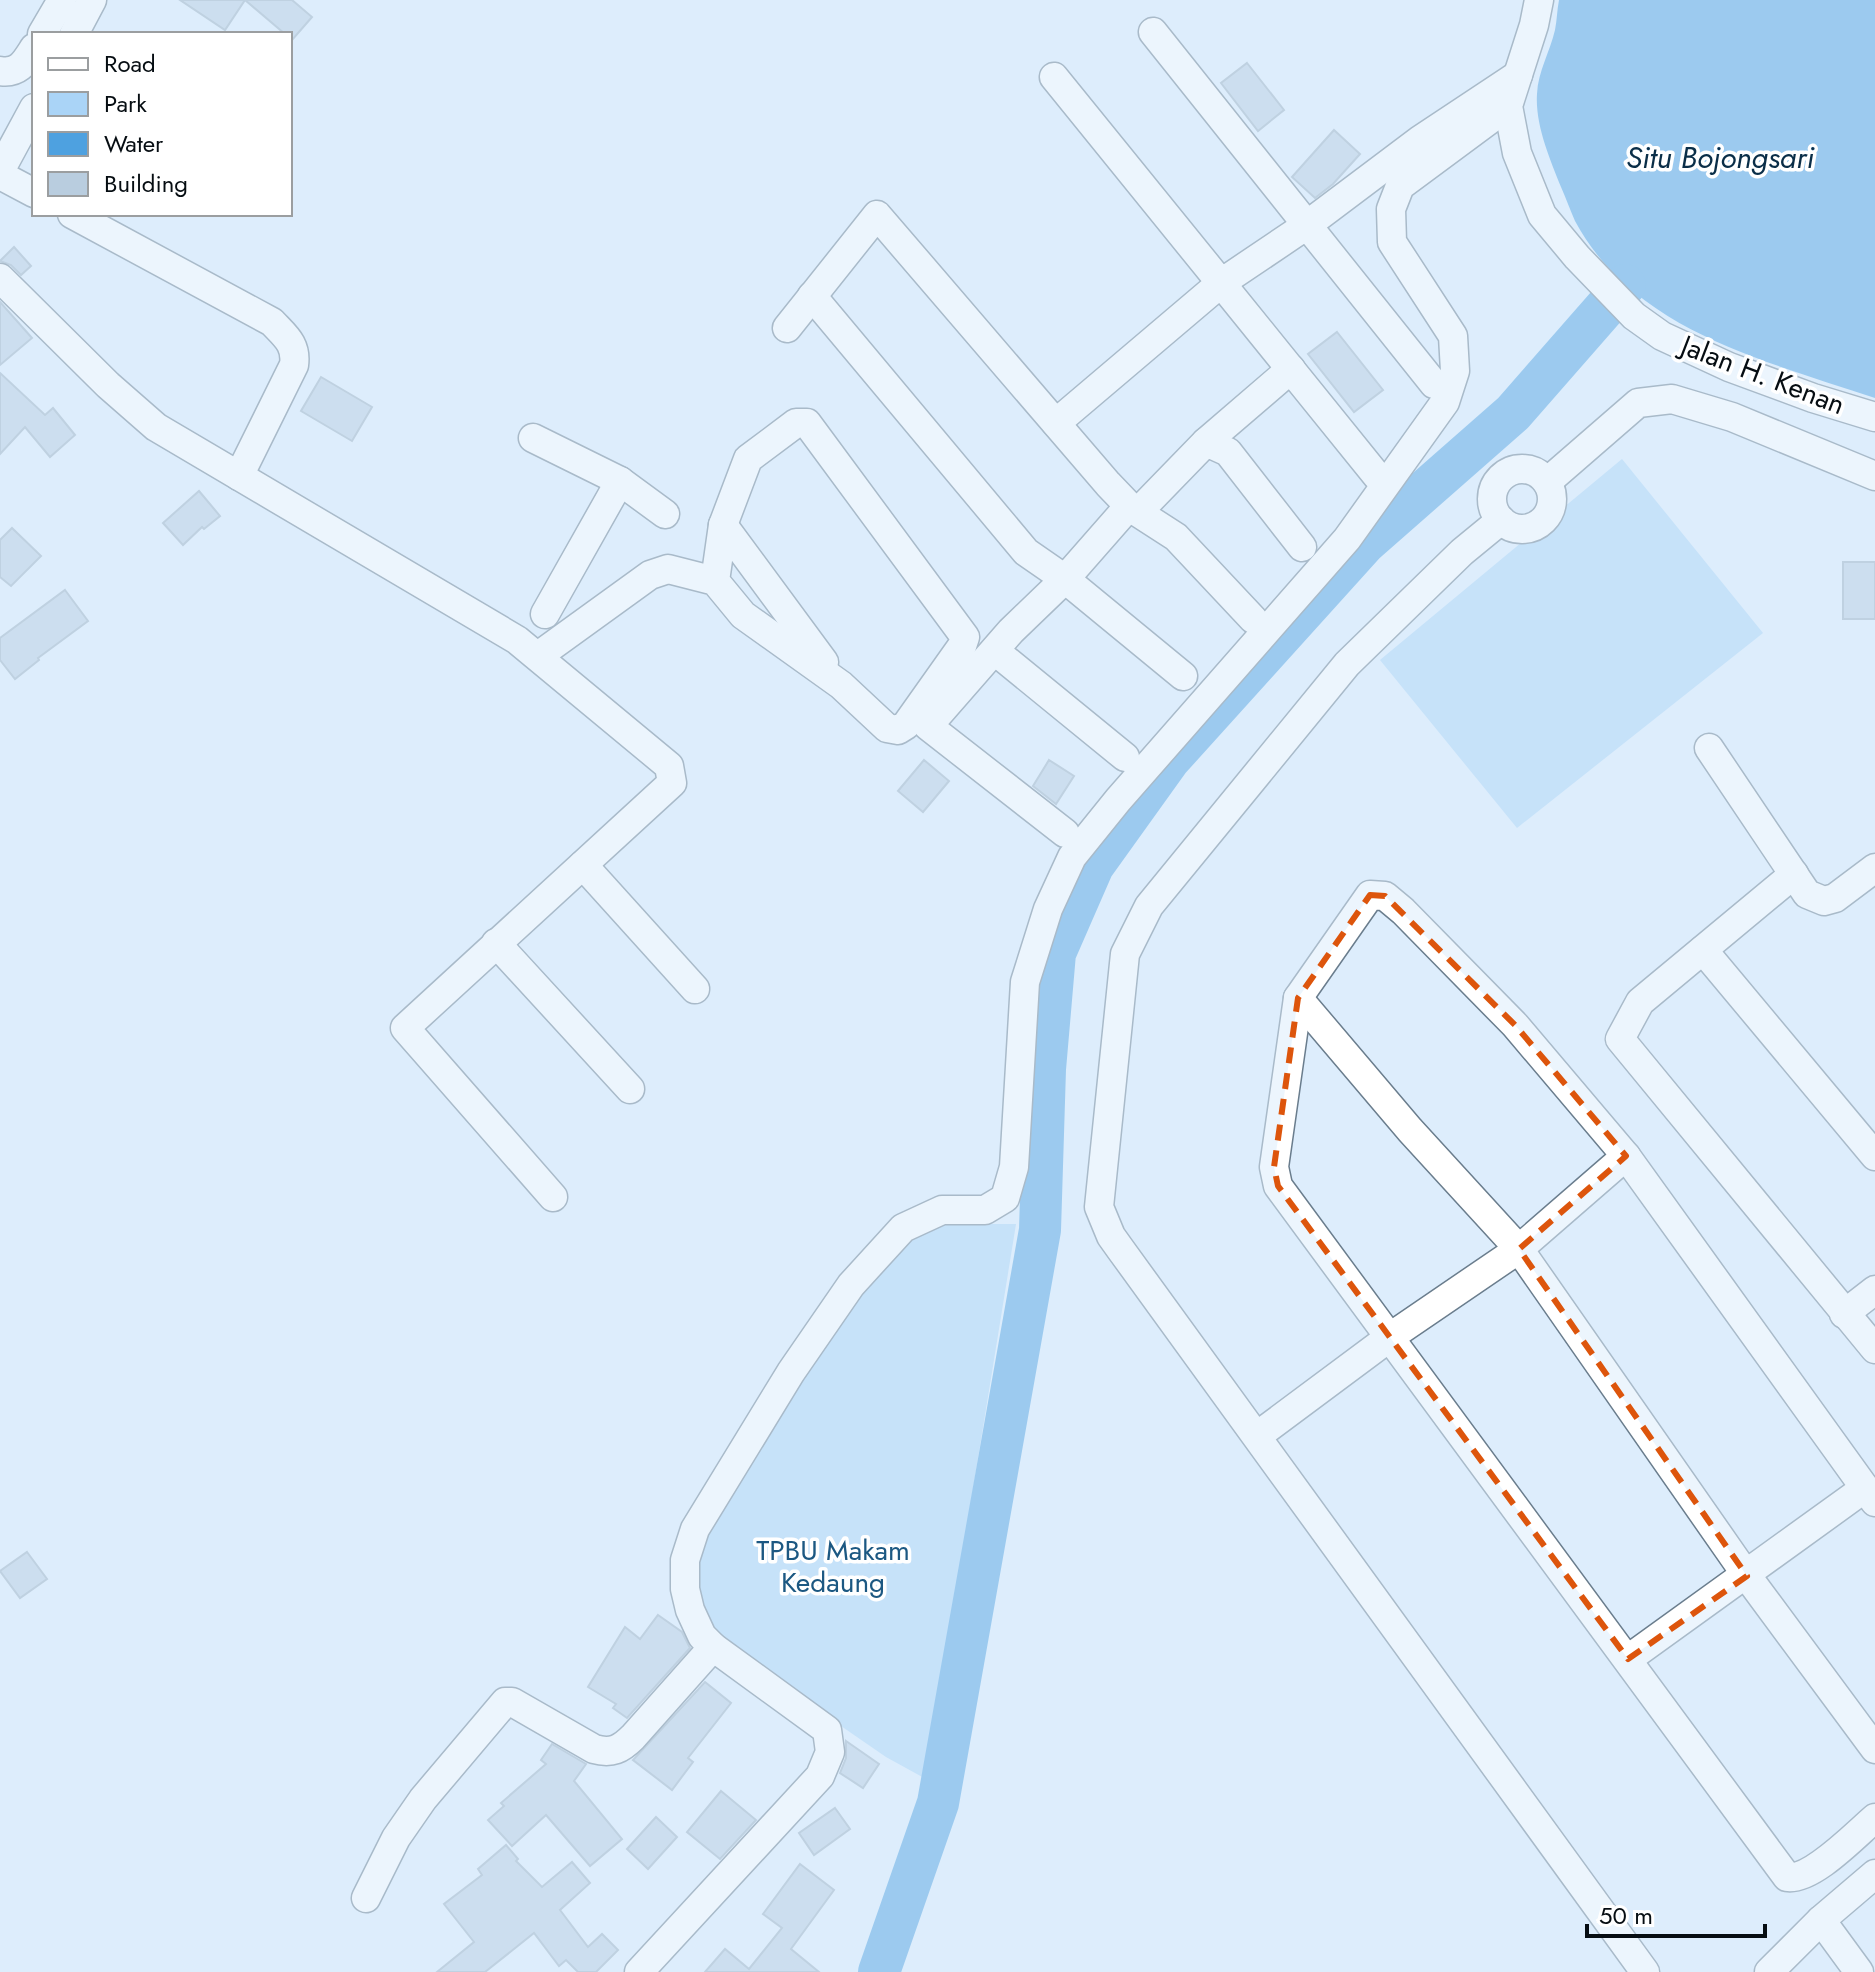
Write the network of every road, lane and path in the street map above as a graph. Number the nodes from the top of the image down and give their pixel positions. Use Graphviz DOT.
graph roads {
  1 [pos="62,0"];
  2 [pos="92,0"];
  3 [pos="1539,0"];
  4 [pos="43,32"];
  5 [pos="75,32"];
  6 [pos="1153,32"];
  7 [pos="32,51"];
  8 [pos="0,71"];
  9 [pos="1518,75"];
  10 [pos="1054,77"];
  11 [pos="1508,106"];
  12 [pos="32,112"];
  13 [pos="0,173"];
  14 [pos="32,192"];
  15 [pos="76,216"];
  16 [pos="1307,225"];
  17 [pos="0,278"];
  18 [pos="1221,283"];
  19 [pos="812,296"];
  20 [pos="787,328"];
  21 [pos="1291,369"];
  22 [pos="1434,384"];
  23 [pos="1875,417"];
  24 [pos="1056,423"];
  25 [pos="533,438"];
  26 [pos="1206,442"];
  27 [pos="239,476"];
  28 [pos="1377,476"];
  29 [pos="1875,476"];
  30 [pos="620,481"];
  31 [pos="1547,482"];
  32 [pos="1134,509"];
  33 [pos="665,514"];
  34 [pos="1501,520"];
  35 [pos="723,525"];
  36 [pos="1302,547"];
  37 [pos="571,568"];
  38 [pos="706,578"];
  39 [pos="1065,579"];
  40 [pos="600,611"];
  41 [pos="545,614"];
  42 [pos="1253,619"];
  43 [pos="995,651"];
  44 [pos="538,656"];
  45 [pos="1183,676"];
  46 [pos="841,685"];
  47 [pos="1709,748"];
  48 [pos="1125,757"];
  49 [pos="1065,833"];
  50 [pos="583,865"];
  51 [pos="1875,868"];
  52 [pos="1794,874"];
  53 [pos="496,943"];
  54 [pos="1703,950"];
  55 [pos="695,989"];
  56 [pos="1298,998"];
  57 [pos="630,1089"];
  58 [pos="1626,1156"];
  59 [pos="1875,1156"];
  60 [pos="553,1197"];
  61 [pos="1519,1249"];
  62 [pos="1875,1290"];
  63 [pos="1844,1314"];
  64 [pos="1390,1337"];
  65 [pos="1875,1349"];
  66 [pos="1257,1436"];
  67 [pos="1870,1495"];
  68 [pos="1747,1576"];
  69 [pos="713,1647"];
  70 [pos="1628,1659"];
  71 [pos="1875,1749"];
  72 [pos="1875,1818"];
  73 [pos="1875,1874"];
  74 [pos="366,1898"];
  75 [pos="1821,1920"];
  76 [pos="647,1969"];
  77 [pos="1645,1972"];
  78 [pos="1769,1972"];
  79 [pos="1859,1972"];
  1 -- 4 [label="street"];
  2 -- 5 [label="street"];
  3 -- 9 [label="street, Jalan H. Kenan"];
  6 -- 16 [label="street"];
  7 -- 8 [label="street"];
  9 -- 11 [label="street, Jalan H. Kenan"];
  9 -- 16 [label="street"];
  10 -- 18 [label="street"];
  11 -- 23 [label="street, Jalan H. Kenan"];
  11 -- 69 [label="street"];
  12 -- 13 [label="street"];
  13 -- 14 [label="street"];
  15 -- 27 [label="street"];
  16 -- 18 [label="street"];
  16 -- 22 [label="street"];
  17 -- 27 [label="street"];
  18 -- 21 [label="street"];
  18 -- 24 [label="street"];
  19 -- 20 [label="street"];
  19 -- 24 [label="street"];
  19 -- 39 [label="street"];
  21 -- 26 [label="street"];
  21 -- 28 [label="street"];
  24 -- 32 [label="street"];
  25 -- 30 [label="street"];
  26 -- 32 [label="street"];
  26 -- 36 [label="street"];
  27 -- 44 [label="street"];
  29 -- 31 [label="street"];
  30 -- 33 [label="street"];
  30 -- 37 [label="street"];
  31 -- 34 [label="street"];
  31 -- 34 [label="street"];
  32 -- 39 [label="street"];
  32 -- 42 [label="street"];
  34 -- 66 [label="street"];
  35 -- 38 [label="street"];
  35 -- 46 [label="street"];
  35 -- 46 [label="street"];
  37 -- 40 [label="street"];
  37 -- 41 [label="street"];
  38 -- 40 [label="street"];
  38 -- 46 [label="street"];
  39 -- 43 [label="street"];
  39 -- 45 [label="street"];
  40 -- 44 [label="street"];
  43 -- 48 [label="street"];
  43 -- 49 [label="street"];
  44 -- 50 [label="street"];
  47 -- 52 [label="street"];
  50 -- 53 [label="street"];
  50 -- 55 [label="street"];
  51 -- 52 [label="street"];
  52 -- 54 [label="street"];
  53 -- 57 [label="street"];
  53 -- 60 [label="street"];
  54 -- 59 [label="street"];
  54 -- 63 [label="street"];
  56 -- 58 [label="street"];
  56 -- 61 [label="street"];
  56 -- 64 [label="street"];
  58 -- 61 [label="street"];
  58 -- 67 [label="street"];
  61 -- 64 [label="street"];
  61 -- 68 [label="street"];
  62 -- 63 [label="street"];
  63 -- 65 [label="street"];
  64 -- 66 [label="street"];
  64 -- 70 [label="street"];
  66 -- 77 [label="street"];
  67 -- 68 [label="street"];
  68 -- 70 [label="street"];
  68 -- 71 [label="street"];
  69 -- 74 [label="street"];
  69 -- 76 [label="street"];
  70 -- 72 [label="street"];
  73 -- 75 [label="street"];
  75 -- 78 [label="street"];
  75 -- 79 [label="street"];
}
